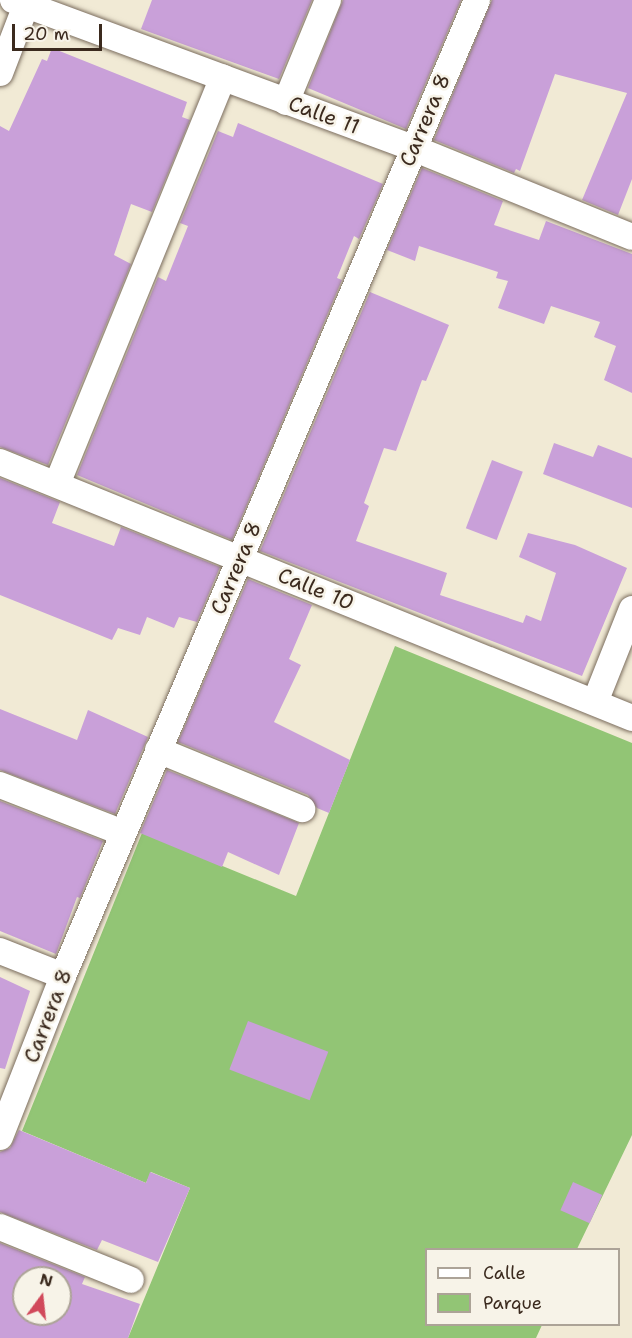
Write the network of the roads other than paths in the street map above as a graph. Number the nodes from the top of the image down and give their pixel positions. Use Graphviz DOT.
graph roads {
  1 [pos="328,0"];
  2 [pos="477,0"];
  3 [pos="22,2"];
  4 [pos="0,73"];
  5 [pos="223,78"];
  6 [pos="286,102"];
  7 [pos="413,148"];
  8 [pos="632,237"];
  9 [pos="0,462"];
  10 [pos="57,484"];
  11 [pos="240,558"];
  12 [pos="632,609"];
  13 [pos="595,702"];
  14 [pos="632,718"];
  15 [pos="158,750"];
  16 [pos="0,785"];
  17 [pos="302,809"];
  18 [pos="123,833"];
  19 [pos="0,951"];
  20 [pos="63,976"];
  21 [pos="0,1137"];
  22 [pos="0,1227"];
  23 [pos="132,1280"];
  1 -- 6 [label="street"];
  2 -- 7 [label="street, Carrera 8"];
  3 -- 4 [label="street"];
  3 -- 5 [label="street, Calle 11"];
  5 -- 6 [label="street, Calle 11"];
  5 -- 10 [label="street"];
  6 -- 7 [label="street, Calle 11"];
  7 -- 8 [label="street, Calle 11"];
  7 -- 11 [label="street, Carrera 8"];
  9 -- 10 [label="street, Calle 10"];
  10 -- 11 [label="street, Calle 10"];
  11 -- 13 [label="street, Calle 10"];
  11 -- 15 [label="street, Carrera 8"];
  12 -- 13 [label="street"];
  13 -- 14 [label="street, Calle 10"];
  15 -- 17 [label="street"];
  15 -- 18 [label="street, Carrera 8"];
  16 -- 18 [label="street"];
  18 -- 20 [label="street, Carrera 8"];
  19 -- 20 [label="street"];
  20 -- 21 [label="street, Carrera 8"];
  22 -- 23 [label="street"];
}
